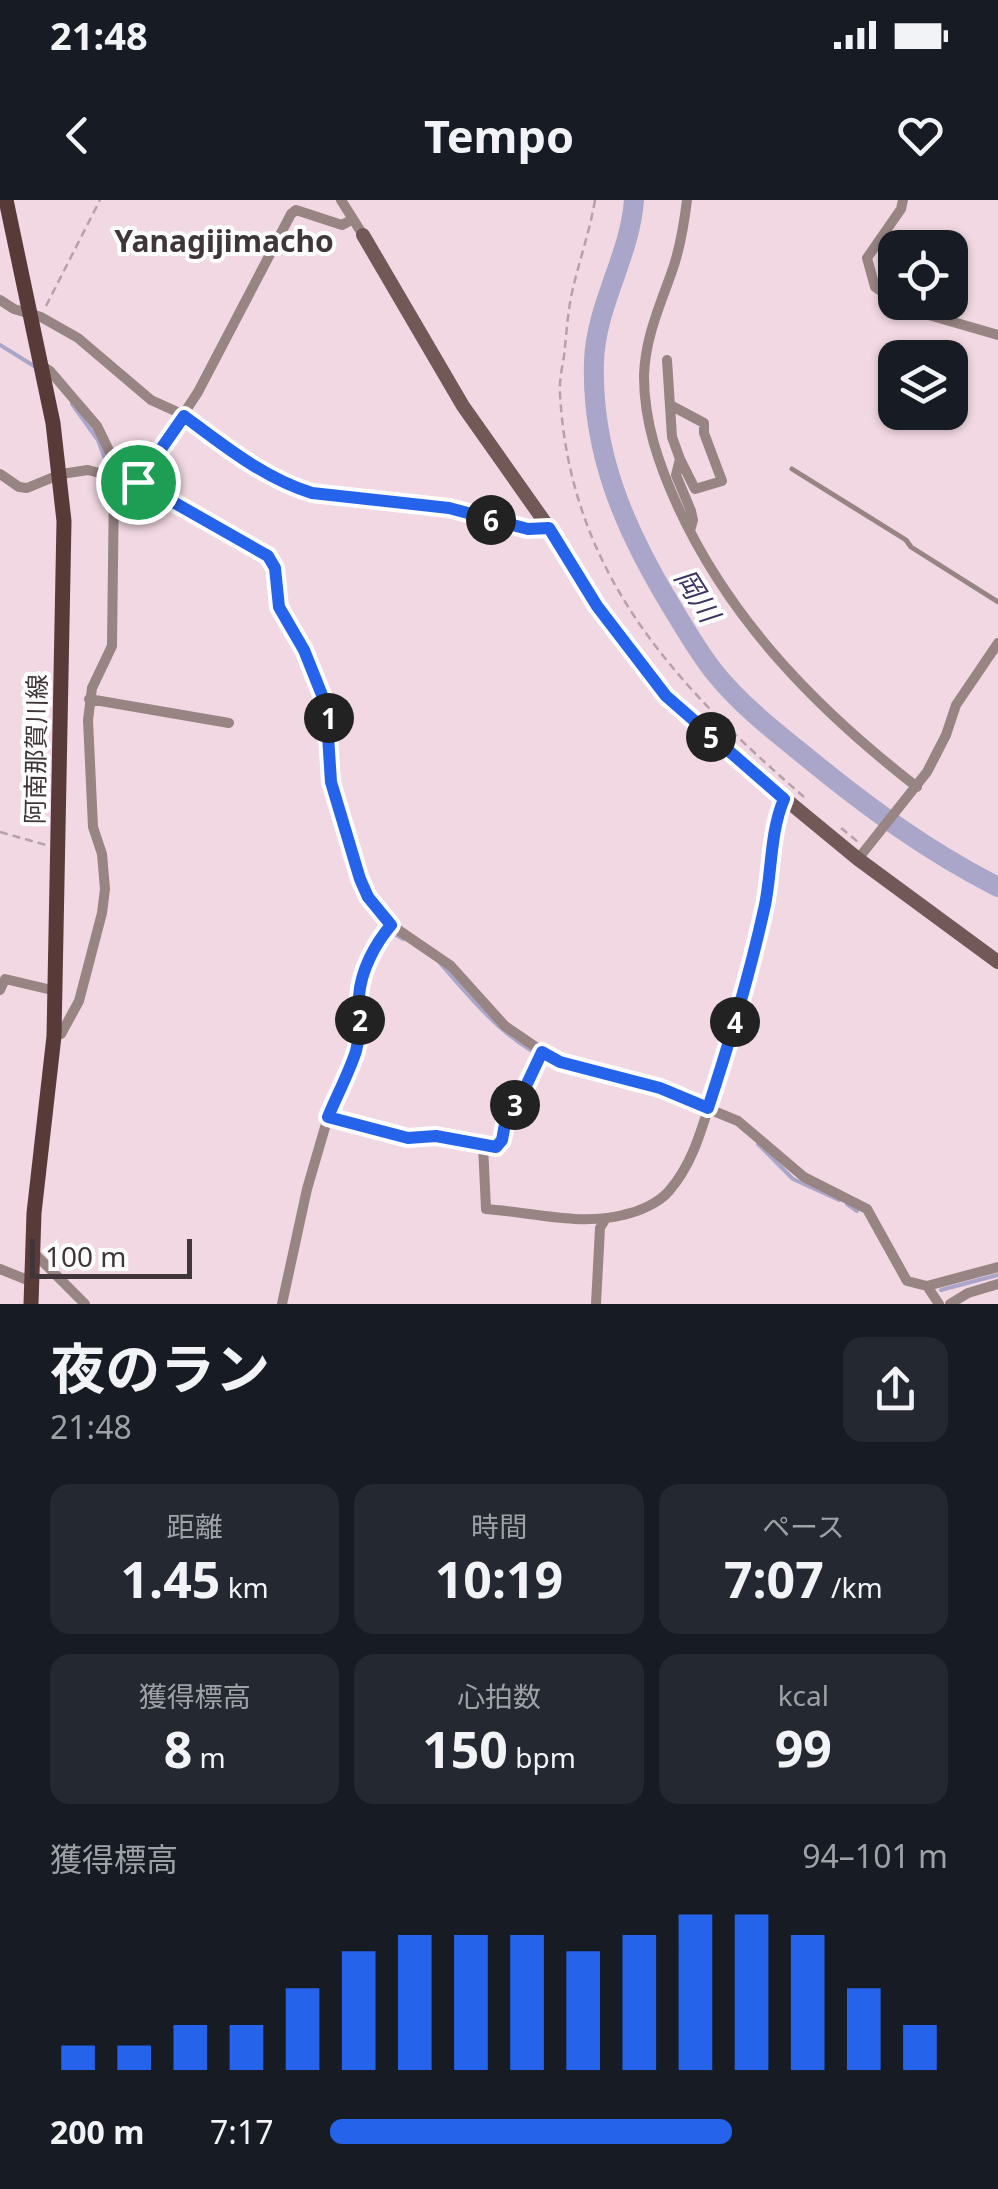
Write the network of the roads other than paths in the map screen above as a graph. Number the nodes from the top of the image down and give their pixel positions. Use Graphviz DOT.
graph roads {
  1 [pos="6,200"];
  2 [pos="340,200"];
  3 [pos="686,200"];
  4 [pos="901,201"];
  5 [pos="353,220"];
  6 [pos="886,230"];
  7 [pos="364,235"];
  8 [pos="878,242"];
  9 [pos="878,289"];
  10 [pos="0,300"];
  11 [pos="36,315"];
  12 [pos="946,320"];
  13 [pos="998,335"];
  14 [pos="666,360"];
  15 [pos="42,366"];
  16 [pos="672,406"];
  17 [pos="184,416"];
  18 [pos="680,459"];
  19 [pos="792,469"];
  20 [pos="116,473"];
  21 [pos="0,474"];
  22 [pos="61,474"];
  23 [pos="138,482"];
  24 [pos="549,528"];
  25 [pos="690,532"];
  26 [pos="998,602"];
  27 [pos="998,643"];
  28 [pos="89,700"];
  29 [pos="228,723"];
  30 [pos="915,790"];
  31 [pos="784,799"];
  32 [pos="865,851"];
  33 [pos="391,925"];
  34 [pos="998,962"];
  35 [pos="0,990"];
  36 [pos="56,991"];
  37 [pos="54,1036"];
  38 [pos="542,1052"];
  39 [pos="708,1108"];
  40 [pos="328,1117"];
  41 [pos="483,1146"];
  42 [pos="606,1218"];
  43 [pos="31,1250"];
  44 [pos="998,1267"];
  45 [pos="0,1270"];
  46 [pos="30,1282"];
  47 [pos="998,1284"];
  48 [pos="927,1286"];
  49 [pos="30,1304"];
  50 [pos="84,1304"];
  51 [pos="282,1304"];
  52 [pos="596,1304"];
  53 [pos="939,1304"];
  54 [pos="950,1304"];
  1 -- 11 [label="main road, 阿南那賀川線"];
  2 -- 5 [label="street"];
  3 -- 25 [label="street"];
  4 -- 6 [label="street"];
  5 -- 7 [label="street"];
  5 -- 17 [label="street"];
  7 -- 24 [label="street"];
  8 -- 9 [label="street"];
  10 -- 11 [label="street"];
  11 -- 15 [label="main road, 阿南那賀川線"];
  11 -- 17 [label="street"];
  12 -- 13 [label="street"];
  14 -- 16 [label="street"];
  15 -- 20 [label="street"];
  15 -- 22 [label="main road, 阿南那賀川線"];
  16 -- 18 [label="street"];
  16 -- 18 [label="street"];
  17 -- 23 [label="street"];
  17 -- 24 [label="street"];
  18 -- 25 [label="street"];
  19 -- 26 [label="lane"];
  20 -- 22 [label="street"];
  20 -- 23 [label="street"];
  20 -- 28 [label="street"];
  21 -- 22 [label="street"];
  22 -- 36 [label="main road, 阿南那賀川線"];
  23 -- 33 [label="street"];
  24 -- 31 [label="street"];
  25 -- 30 [label="street"];
  27 -- 30 [label="street"];
  28 -- 29 [label="street"];
  28 -- 37 [label="street"];
  30 -- 32 [label="street"];
  31 -- 32 [label="street"];
  31 -- 39 [label="street"];
  32 -- 34 [label="street"];
  33 -- 38 [label="street"];
  33 -- 40 [label="street"];
  35 -- 36 [label="street"];
  36 -- 37 [label="main road, 阿南那賀川線"];
  37 -- 43 [label="main road, 阿南那賀川線"];
  38 -- 39 [label="street"];
  38 -- 41 [label="street"];
  39 -- 42 [label="street"];
  39 -- 48 [label="street"];
  40 -- 41 [label="street"];
  40 -- 51 [label="street"];
  41 -- 42 [label="street"];
  42 -- 52 [label="street"];
  43 -- 46 [label="main road, 阿南那賀川線"];
  43 -- 50 [label="street"];
  44 -- 48 [label="street"];
  45 -- 46 [label="street"];
  46 -- 49 [label="main road, 阿南那賀川線"];
  47 -- 54 [label="street"];
  48 -- 53 [label="street"];
}
